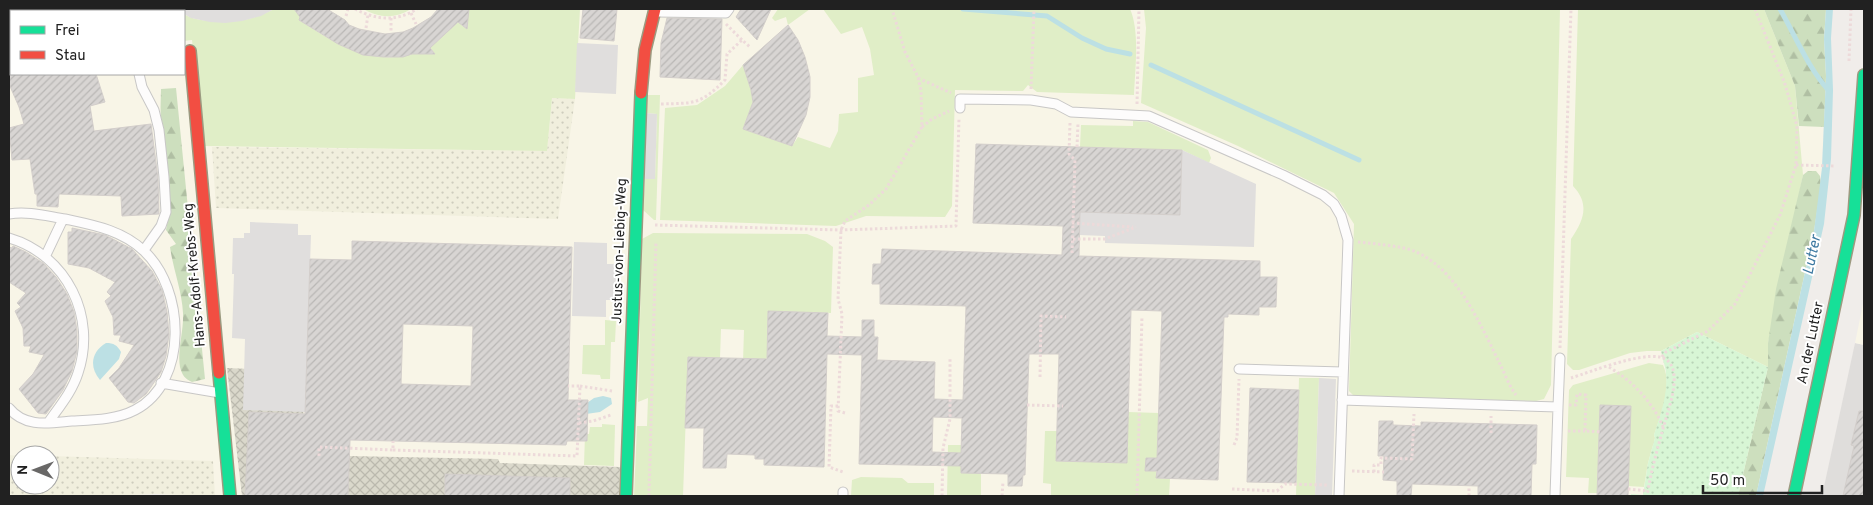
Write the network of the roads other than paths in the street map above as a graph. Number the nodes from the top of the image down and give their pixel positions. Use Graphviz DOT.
graph roads {
  1 [pos="654,10"];
  2 [pos="728,11"];
  3 [pos="187,52"];
  4 [pos="139,75"];
  5 [pos="1864,75"];
  6 [pos="960,103"];
  7 [pos="9,214"];
  8 [pos="64,219"];
  9 [pos="9,238"];
  10 [pos="144,250"];
  11 [pos="45,257"];
  12 [pos="1560,358"];
  13 [pos="1239,369"];
  14 [pos="1343,372"];
  15 [pos="161,383"];
  16 [pos="221,393"];
  17 [pos="1342,400"];
  18 [pos="1558,407"];
  19 [pos="9,408"];
  20 [pos="48,423"];
  21 [pos="230,496"];
  22 [pos="626,496"];
  23 [pos="1339,496"];
  24 [pos="1554,496"];
  25 [pos="1794,496"];
  1 -- 2 [label="lane"];
  1 -- 22 [label="street, Justus-von-Liebig-Weg"];
  3 -- 16 [label="street, Hans-Adolf-Krebs-Weg"];
  4 -- 10 [label="lane"];
  5 -- 25 [label="street, An der Lutter"];
  6 -- 14 [label="lane"];
  7 -- 8 [label="lane"];
  8 -- 10 [label="lane"];
  8 -- 11 [label="lane"];
  9 -- 11 [label="lane"];
  10 -- 15 [label="lane"];
  11 -- 20 [label="lane"];
  12 -- 18 [label="lane"];
  13 -- 14 [label="lane"];
  14 -- 17 [label="lane"];
  15 -- 16 [label="lane"];
  15 -- 20 [label="lane"];
  16 -- 21 [label="street, Hans-Adolf-Krebs-Weg"];
  17 -- 18 [label="lane"];
  17 -- 23 [label="lane"];
  18 -- 24 [label="lane"];
  19 -- 20 [label="lane"];
}
